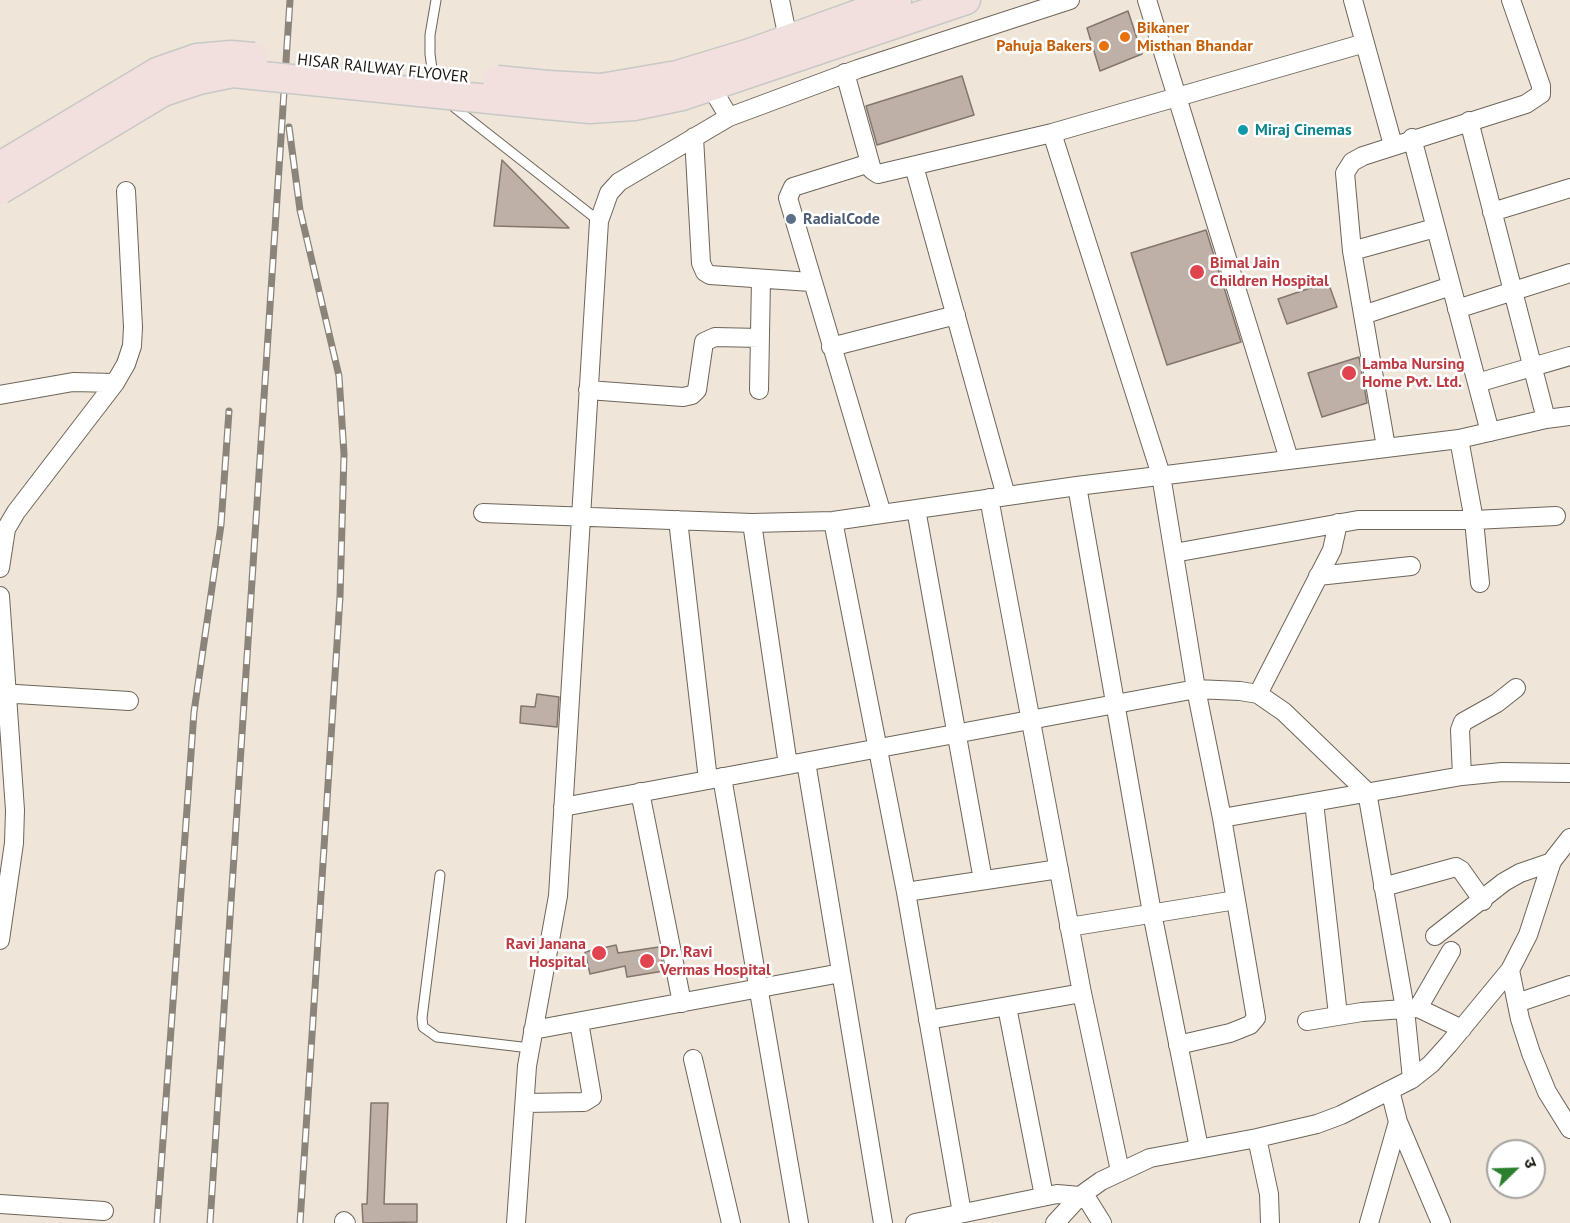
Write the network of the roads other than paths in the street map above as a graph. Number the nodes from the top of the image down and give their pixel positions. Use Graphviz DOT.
graph roads {
  1 [pos="436,0"];
  2 [pos="780,0"];
  3 [pos="897,0"];
  4 [pos="966,0"];
  5 [pos="1070,0"];
  6 [pos="1147,0"];
  7 [pos="1353,0"];
  8 [pos="1511,0"];
  9 [pos="788,39"];
  10 [pos="1365,43"];
  11 [pos="845,73"];
  12 [pos="711,87"];
  13 [pos="547,95"];
  14 [pos="1177,97"];
  15 [pos="729,117"];
  16 [pos="1468,121"];
  17 [pos="1052,133"];
  18 [pos="694,136"];
  19 [pos="1412,138"];
  20 [pos="1393,145"];
  21 [pos="870,164"];
  22 [pos="0,166"];
  23 [pos="914,166"];
  24 [pos="1570,188"];
  25 [pos="0,190"];
  26 [pos="126,191"];
  27 [pos="1492,212"];
  28 [pos="599,221"];
  29 [pos="1435,228"];
  30 [pos="1352,251"];
  31 [pos="1570,273"];
  32 [pos="761,279"];
  33 [pos="811,282"];
  34 [pos="1451,286"];
  35 [pos="1515,291"];
  36 [pos="1457,309"];
  37 [pos="956,315"];
  38 [pos="1363,315"];
  39 [pos="760,338"];
  40 [pos="831,346"];
  41 [pos="1570,356"];
  42 [pos="1532,367"];
  43 [pos="1477,382"];
  44 [pos="115,383"];
  45 [pos="588,390"];
  46 [pos="759,390"];
  47 [pos="0,395"];
  48 [pos="1570,416"];
  49 [pos="1546,419"];
  50 [pos="1490,432"];
  51 [pos="1460,439"];
  52 [pos="1386,447"];
  53 [pos="1289,459"];
  54 [pos="1161,475"];
  55 [pos="1077,486"];
  56 [pos="998,497"];
  57 [pos="916,509"];
  58 [pos="483,513"];
  59 [pos="882,513"];
  60 [pos="1556,516"];
  61 [pos="582,517"];
  62 [pos="678,520"];
  63 [pos="1474,520"];
  64 [pos="833,521"];
  65 [pos="752,523"];
  66 [pos="1338,523"];
  67 [pos="1174,553"];
  68 [pos="1411,566"];
  69 [pos="0,568"];
  70 [pos="1318,576"];
  71 [pos="1480,583"];
  72 [pos="0,596"];
  73 [pos="1516,688"];
  74 [pos="1196,689"];
  75 [pos="3,693"];
  76 [pos="1258,694"];
  77 [pos="129,700"];
  78 [pos="1114,704"];
  79 [pos="1031,720"];
  80 [pos="956,733"];
  81 [pos="876,749"];
  82 [pos="797,763"];
  83 [pos="1570,773"];
  84 [pos="1462,776"];
  85 [pos="715,779"];
  86 [pos="640,792"];
  87 [pos="1367,792"];
  88 [pos="1314,802"];
  89 [pos="563,807"];
  90 [pos="1222,818"];
  91 [pos="1570,838"];
  92 [pos="7,843"];
  93 [pos="1552,862"];
  94 [pos="1059,869"];
  95 [pos="440,875"];
  96 [pos="983,880"];
  97 [pos="1383,887"];
  98 [pos="906,892"];
  99 [pos="1236,900"];
  100 [pos="1483,901"];
  101 [pos="1152,913"];
  102 [pos="1069,927"];
  103 [pos="0,934"];
  104 [pos="1435,936"];
  105 [pos="1451,951"];
  106 [pos="1510,970"];
  107 [pos="841,973"];
  108 [pos="1570,985"];
  109 [pos="758,990"];
  110 [pos="1082,993"];
  111 [pos="682,1003"];
  112 [pos="1517,1003"];
  113 [pos="1007,1006"];
  114 [pos="1411,1008"];
  115 [pos="1338,1015"];
  116 [pos="928,1020"];
  117 [pos="1307,1021"];
  118 [pos="579,1022"];
  119 [pos="1462,1029"];
  120 [pos="532,1039"];
  121 [pos="1178,1045"];
  122 [pos="693,1059"];
  123 [pos="1412,1078"];
  124 [pos="1390,1090"];
  125 [pos="525,1103"];
  126 [pos="1398,1122"];
  127 [pos="1570,1129"];
  128 [pos="1257,1138"];
  129 [pos="1199,1148"];
  130 [pos="1120,1171"];
  131 [pos="1080,1196"];
  132 [pos="1044,1197"];
  133 [pos="0,1204"];
  134 [pos="104,1211"];
  135 [pos="962,1213"];
  136 [pos="516,1223"];
  137 [pos="731,1223"];
  138 [pos="799,1223"];
  139 [pos="882,1223"];
  140 [pos="915,1223"];
  141 [pos="1055,1223"];
  142 [pos="1102,1223"];
  143 [pos="1270,1223"];
  144 [pos="1368,1223"];
  145 [pos="1441,1223"];
  1 -- 28 [label="lane"];
  2 -- 9 [label="street"];
  3 -- 9 [label="main road, HISAR RAILWAY FLYOVER"];
  4 -- 12 [label="main road, HISAR RAILWAY FLYOVER"];
  5 -- 11 [label="street"];
  6 -- 14 [label="street"];
  7 -- 10 [label="street"];
  8 -- 16 [label="street"];
  9 -- 13 [label="main road, HISAR RAILWAY FLYOVER"];
  10 -- 14 [label="street"];
  10 -- 20 [label="street"];
  11 -- 15 [label="street"];
  11 -- 21 [label="street"];
  12 -- 13 [label="main road, HISAR RAILWAY FLYOVER"];
  12 -- 15 [label="street"];
  13 -- 22 [label="main road, HISAR RAILWAY FLYOVER, bridge"];
  13 -- 25 [label="main road, HISAR RAILWAY FLYOVER, bridge"];
  14 -- 17 [label="street"];
  14 -- 53 [label="street"];
  15 -- 18 [label="street"];
  16 -- 19 [label="street"];
  16 -- 27 [label="street"];
  17 -- 23 [label="street"];
  17 -- 54 [label="street"];
  18 -- 28 [label="street"];
  18 -- 32 [label="street"];
  19 -- 20 [label="street"];
  19 -- 29 [label="street"];
  20 -- 30 [label="street"];
  21 -- 23 [label="street"];
  21 -- 33 [label="street"];
  23 -- 37 [label="street"];
  24 -- 27 [label="street"];
  26 -- 44 [label="street"];
  27 -- 35 [label="street"];
  28 -- 45 [label="street"];
  29 -- 30 [label="street"];
  29 -- 34 [label="street"];
  30 -- 38 [label="street"];
  31 -- 35 [label="street"];
  32 -- 33 [label="street"];
  32 -- 39 [label="street"];
  33 -- 40 [label="street"];
  34 -- 36 [label="street"];
  34 -- 38 [label="street"];
  35 -- 36 [label="street"];
  35 -- 42 [label="street"];
  36 -- 43 [label="street"];
  37 -- 40 [label="street"];
  37 -- 56 [label="street"];
  38 -- 52 [label="street"];
  39 -- 45 [label="street"];
  39 -- 46 [label="street"];
  40 -- 59 [label="street"];
  41 -- 42 [label="street"];
  42 -- 43 [label="street"];
  42 -- 49 [label="street"];
  43 -- 50 [label="street"];
  44 -- 47 [label="street"];
  44 -- 69 [label="street"];
  45 -- 61 [label="street"];
  48 -- 49 [label="street"];
  49 -- 50 [label="street"];
  50 -- 51 [label="street"];
  51 -- 52 [label="street"];
  51 -- 63 [label="street"];
  52 -- 53 [label="street"];
  53 -- 54 [label="street"];
  54 -- 55 [label="street"];
  54 -- 67 [label="street"];
  55 -- 56 [label="street"];
  55 -- 78 [label="street"];
  56 -- 57 [label="street"];
  56 -- 79 [label="street"];
  57 -- 59 [label="street"];
  57 -- 80 [label="street"];
  58 -- 61 [label="street"];
  59 -- 64 [label="street"];
  60 -- 63 [label="street"];
  61 -- 62 [label="street"];
  61 -- 89 [label="street"];
  62 -- 65 [label="street"];
  62 -- 85 [label="street"];
  63 -- 66 [label="street"];
  63 -- 71 [label="street"];
  64 -- 65 [label="street"];
  64 -- 81 [label="street"];
  65 -- 82 [label="street"];
  66 -- 67 [label="street"];
  66 -- 70 [label="street"];
  67 -- 74 [label="street"];
  68 -- 70 [label="street"];
  70 -- 76 [label="street"];
  72 -- 75 [label="street"];
  73 -- 84 [label="street"];
  74 -- 76 [label="street"];
  74 -- 78 [label="street"];
  74 -- 90 [label="street"];
  75 -- 77 [label="street"];
  75 -- 92 [label="street"];
  76 -- 87 [label="street"];
  78 -- 79 [label="street"];
  78 -- 101 [label="street"];
  79 -- 80 [label="street"];
  79 -- 94 [label="street"];
  80 -- 81 [label="street"];
  80 -- 96 [label="street"];
  81 -- 82 [label="street"];
  81 -- 98 [label="street"];
  82 -- 85 [label="street"];
  82 -- 107 [label="street"];
  83 -- 84 [label="street"];
  84 -- 87 [label="street"];
  85 -- 86 [label="street"];
  85 -- 109 [label="street"];
  86 -- 89 [label="street"];
  86 -- 111 [label="street"];
  87 -- 88 [label="street"];
  87 -- 97 [label="street"];
  88 -- 90 [label="street"];
  88 -- 115 [label="street"];
  89 -- 120 [label="street"];
  90 -- 99 [label="street"];
  91 -- 93 [label="street"];
  92 -- 103 [label="street"];
  93 -- 100 [label="street"];
  93 -- 106 [label="street"];
  94 -- 96 [label="street"];
  94 -- 102 [label="street"];
  95 -- 120 [label="lane"];
  96 -- 98 [label="street"];
  97 -- 100 [label="street"];
  97 -- 114 [label="street"];
  98 -- 116 [label="street"];
  99 -- 101 [label="street"];
  99 -- 121 [label="street"];
  100 -- 104 [label="street"];
  101 -- 102 [label="street"];
  101 -- 121 [label="street"];
  102 -- 110 [label="street"];
  105 -- 114 [label="street"];
  106 -- 112 [label="street"];
  106 -- 119 [label="street"];
  107 -- 109 [label="street"];
  107 -- 139 [label="street"];
  108 -- 112 [label="street"];
  109 -- 111 [label="street"];
  109 -- 138 [label="street"];
  110 -- 113 [label="street"];
  110 -- 130 [label="street"];
  111 -- 118 [label="street"];
  112 -- 127 [label="street"];
  113 -- 116 [label="street"];
  113 -- 132 [label="street"];
  114 -- 115 [label="street"];
  114 -- 119 [label="street"];
  114 -- 123 [label="street"];
  115 -- 117 [label="street"];
  116 -- 135 [label="street"];
  118 -- 120 [label="street"];
  118 -- 125 [label="street"];
  119 -- 123 [label="street"];
  120 -- 125 [label="street"];
  121 -- 129 [label="street"];
  122 -- 137 [label="street"];
  123 -- 124 [label="street"];
  124 -- 126 [label="street"];
  124 -- 128 [label="street"];
  125 -- 136 [label="street"];
  126 -- 144 [label="street"];
  126 -- 145 [label="street"];
  128 -- 129 [label="street"];
  128 -- 143 [label="street"];
  129 -- 130 [label="street"];
  130 -- 131 [label="street"];
  131 -- 132 [label="street"];
  131 -- 141 [label="street"];
  131 -- 142 [label="street"];
  132 -- 135 [label="street"];
  133 -- 134 [label="street"];
  135 -- 140 [label="street"];
}
